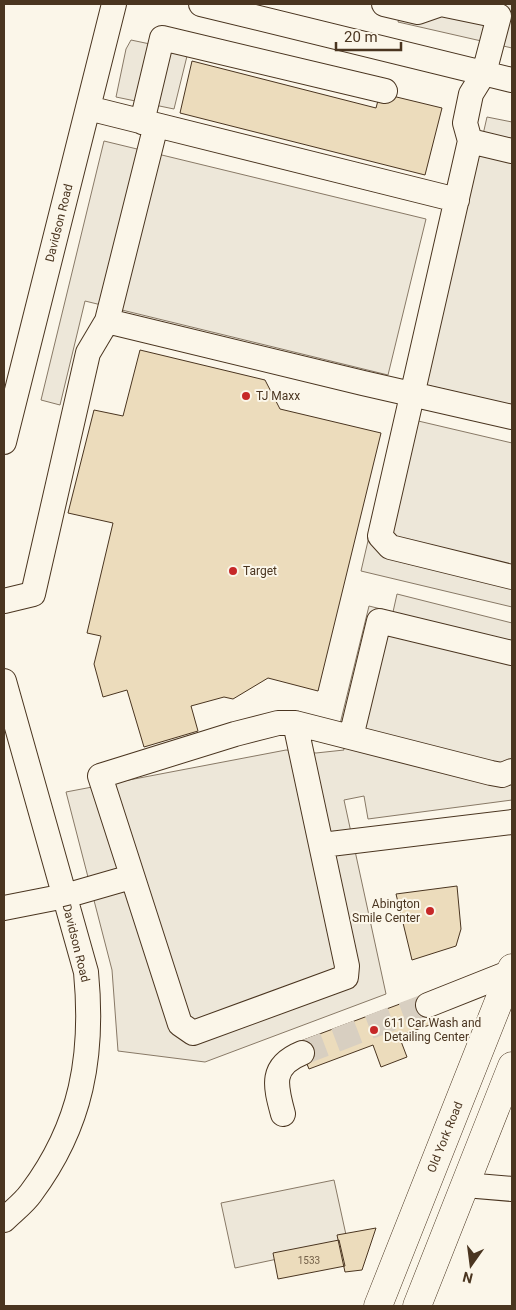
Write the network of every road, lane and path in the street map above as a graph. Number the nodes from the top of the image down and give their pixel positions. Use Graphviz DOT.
graph roads {
  1 [pos="114,4"];
  2 [pos="201,4"];
  3 [pos="384,4"];
  4 [pos="441,4"];
  5 [pos="506,18"];
  6 [pos="484,73"];
  7 [pos="512,80"];
  8 [pos="385,91"];
  9 [pos="88,108"];
  10 [pos="148,123"];
  11 [pos="470,142"];
  12 [pos="512,151"];
  13 [pos="457,200"];
  14 [pos="108,321"];
  15 [pos="9,394"];
  16 [pos="413,394"];
  17 [pos="512,417"];
  18 [pos="4,442"];
  19 [pos="512,577"];
  20 [pos="4,601"];
  21 [pos="512,653"];
  22 [pos="4,681"];
  23 [pos="295,722"];
  24 [pos="351,737"];
  25 [pos="512,771"];
  26 [pos="512,822"];
  27 [pos="322,845"];
  28 [pos="131,877"];
  29 [pos="65,896"];
  30 [pos="4,908"];
  31 [pos="512,970"];
  32 [pos="428,1004"];
  33 [pos="302,1053"];
  34 [pos="512,1066"];
  35 [pos="284,1114"];
  36 [pos="465,1185"];
  37 [pos="512,1190"];
  38 [pos="4,1220"];
  39 [pos="378,1306"];
  40 [pos="418,1306"];
  1 -- 9 [label="street, Davidson Road"];
  2 -- 6 [label="street"];
  3 -- 4 [label="street"];
  4 -- 5 [label="street"];
  5 -- 6 [label="street"];
  6 -- 7 [label="street"];
  6 -- 11 [label="street"];
  8 -- 10 [label="street"];
  9 -- 10 [label="street"];
  9 -- 15 [label="street, Davidson Road"];
  10 -- 13 [label="street"];
  10 -- 14 [label="street"];
  11 -- 12 [label="street"];
  11 -- 13 [label="street"];
  13 -- 16 [label="street"];
  14 -- 16 [label="street"];
  14 -- 20 [label="street"];
  15 -- 18 [label="street, Davidson Road"];
  16 -- 17 [label="street"];
  16 -- 19 [label="street"];
  21 -- 24 [label="street"];
  22 -- 29 [label="street, Davidson Road"];
  23 -- 24 [label="street"];
  23 -- 27 [label="street"];
  23 -- 28 [label="street"];
  24 -- 25 [label="street"];
  26 -- 27 [label="street"];
  27 -- 28 [label="street"];
  28 -- 29 [label="street"];
  29 -- 30 [label="street"];
  29 -- 38 [label="street, Davidson Road"];
  31 -- 32 [label="street"];
  31 -- 39 [label="highway, Old York Road"];
  33 -- 35 [label="street"];
  34 -- 36 [label="highway"];
  36 -- 37 [label="street"];
  36 -- 40 [label="highway"];
}
